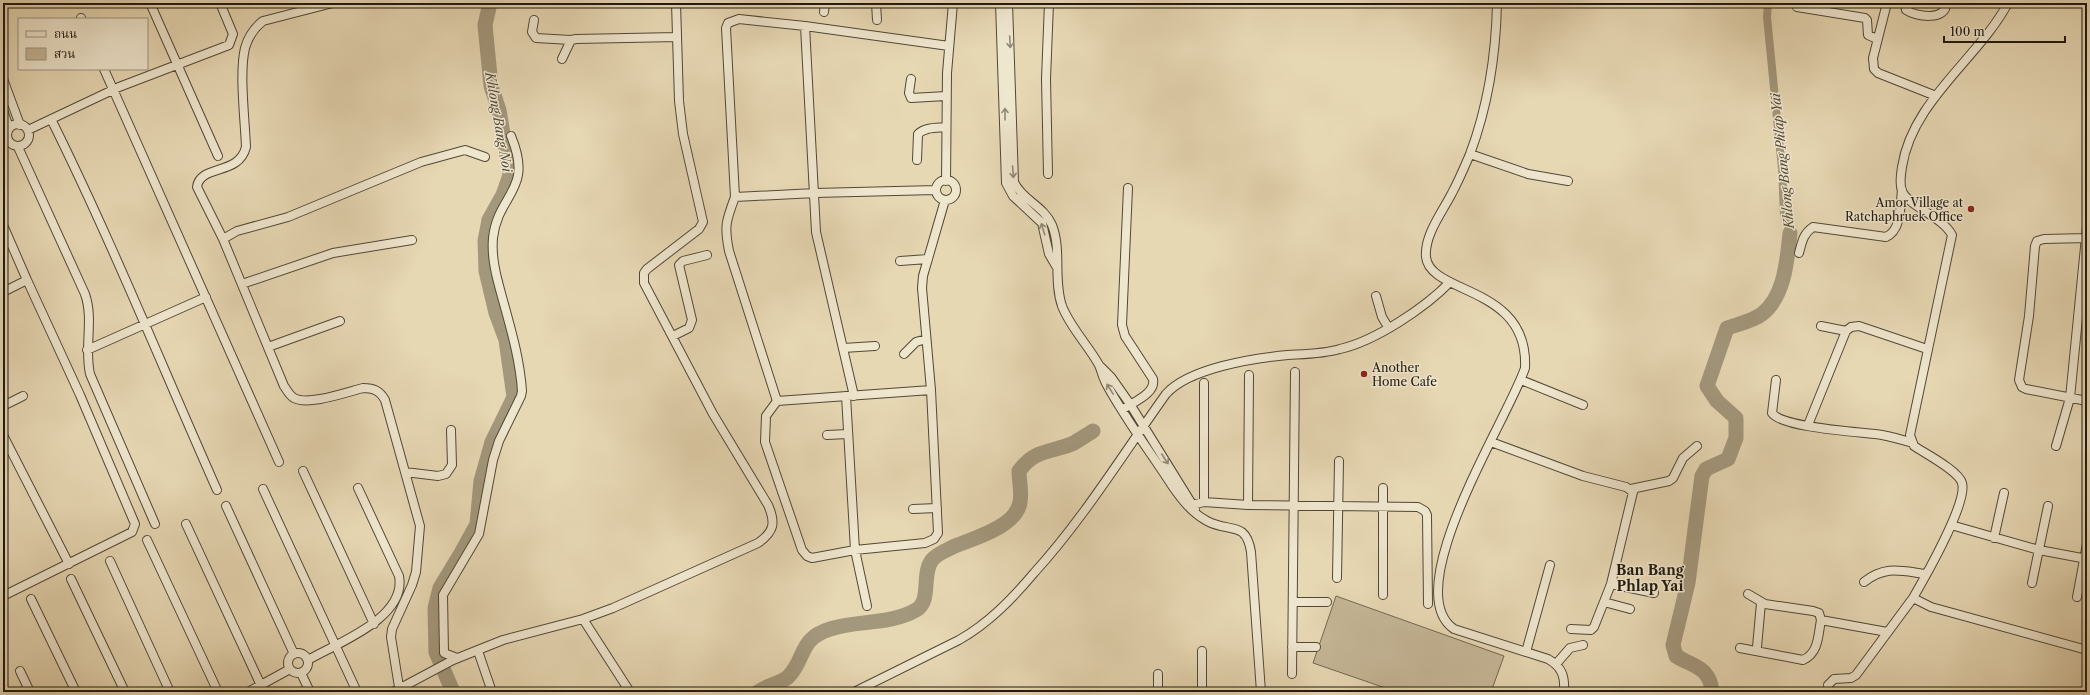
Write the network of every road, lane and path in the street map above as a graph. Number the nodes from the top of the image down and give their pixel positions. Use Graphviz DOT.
graph roads {
  1 [pos="150,3"];
  2 [pos="220,3"];
  3 [pos="333,3"];
  4 [pos="676,3"];
  5 [pos="876,3"];
  6 [pos="953,3"];
  7 [pos="1000,3"];
  8 [pos="1008,3"];
  9 [pos="1049,3"];
  10 [pos="1497,3"];
  11 [pos="1887,3"];
  12 [pos="1905,3"];
  13 [pos="1946,3"];
  14 [pos="2008,3"];
  15 [pos="1797,7"];
  16 [pos="534,20"];
  17 [pos="877,20"];
  18 [pos="805,26"];
  19 [pos="677,38"];
  20 [pos="1877,39"];
  21 [pos="571,40"];
  22 [pos="949,46"];
  23 [pos="562,59"];
  24 [pos="178,64"];
  25 [pos="104,70"];
  26 [pos="911,78"];
  27 [pos="3,79"];
  28 [pos="114,90"];
  29 [pos="1008,94"];
  30 [pos="946,96"];
  31 [pos="1936,96"];
  32 [pos="3,110"];
  33 [pos="51,118"];
  34 [pos="20,125"];
  35 [pos="946,126"];
  36 [pos="10,128"];
  37 [pos="28,130"];
  38 [pos="511,136"];
  39 [pos="18,147"];
  40 [pos="1470,154"];
  41 [pos="218,156"];
  42 [pos="485,157"];
  43 [pos="916,160"];
  44 [pos="1048,174"];
  45 [pos="946,180"];
  46 [pos="1568,181"];
  47 [pos="1128,188"];
  48 [pos="936,190"];
  49 [pos="1902,192"];
  50 [pos="815,193"];
  51 [pos="735,197"];
  52 [pos="945,200"];
  53 [pos="3,225"];
  54 [pos="2087,227"];
  55 [pos="2086,238"];
  56 [pos="223,239"];
  57 [pos="412,240"];
  58 [pos="1799,253"];
  59 [pos="707,255"];
  60 [pos="928,259"];
  61 [pos="900,261"];
  62 [pos="26,280"];
  63 [pos="1450,282"];
  64 [pos="242,284"];
  65 [pos="3,292"];
  66 [pos="1376,296"];
  67 [pos="206,297"];
  68 [pos="340,321"];
  69 [pos="144,326"];
  70 [pos="1821,326"];
  71 [pos="1388,327"];
  72 [pos="1846,331"];
  73 [pos="673,336"];
  74 [pos="926,339"];
  75 [pos="875,346"];
  76 [pos="268,347"];
  77 [pos="843,348"];
  78 [pos="1927,349"];
  79 [pos="87,350"];
  80 [pos="904,354"];
  81 [pos="1099,365"];
  82 [pos="1295,372"];
  83 [pos="1249,375"];
  84 [pos="1521,380"];
  85 [pos="1776,380"];
  86 [pos="1204,383"];
  87 [pos="931,390"];
  88 [pos="23,396"];
  89 [pos="850,396"];
  90 [pos="2070,398"];
  91 [pos="2087,400"];
  92 [pos="777,401"];
  93 [pos="1130,404"];
  94 [pos="1583,405"];
  95 [pos="3,406"];
  96 [pos="1122,410"];
  97 [pos="1808,425"];
  98 [pos="1144,426"];
  99 [pos="451,430"];
  100 [pos="848,434"];
  101 [pos="3,435"];
  102 [pos="827,435"];
  103 [pos="1136,437"];
  104 [pos="1491,442"];
  105 [pos="1912,443"];
  106 [pos="1697,446"];
  107 [pos="2056,446"];
  108 [pos="1339,461"];
  109 [pos="279,462"];
  110 [pos="302,471"];
  111 [pos="405,472"];
  112 [pos="358,488"];
  113 [pos="1383,488"];
  114 [pos="264,489"];
  115 [pos="1631,489"];
  116 [pos="217,490"];
  117 [pos="2004,493"];
  118 [pos="1204,502"];
  119 [pos="1190,505"];
  120 [pos="1248,505"];
  121 [pos="226,506"];
  122 [pos="1294,506"];
  123 [pos="2048,506"];
  124 [pos="1338,507"];
  125 [pos="1383,507"];
  126 [pos="937,508"];
  127 [pos="913,509"];
  128 [pos="155,524"];
  129 [pos="186,524"];
  130 [pos="1954,526"];
  131 [pos="1994,538"];
  132 [pos="147,540"];
  133 [pos="2087,544"];
  134 [pos="855,550"];
  135 [pos="2039,550"];
  136 [pos="2086,559"];
  137 [pos="110,561"];
  138 [pos="69,564"];
  139 [pos="1550,565"];
  140 [pos="1926,574"];
  141 [pos="1337,578"];
  142 [pos="71,579"];
  143 [pos="1864,582"];
  144 [pos="2032,583"];
  145 [pos="1611,584"];
  146 [pos="1654,593"];
  147 [pos="1748,594"];
  148 [pos="1383,595"];
  149 [pos="3,596"];
  150 [pos="2077,597"];
  151 [pos="1913,598"];
  152 [pos="31,599"];
  153 [pos="1293,602"];
  154 [pos="1327,602"];
  155 [pos="1604,602"];
  156 [pos="1761,603"];
  157 [pos="1428,604"];
  158 [pos="867,606"];
  159 [pos="1630,608"];
  160 [pos="583,619"];
  161 [pos="1821,620"];
  162 [pos="374,624"];
  163 [pos="1571,629"];
  164 [pos="1887,632"];
  165 [pos="336,644"];
  166 [pos="1582,646"];
  167 [pos="1292,647"];
  168 [pos="1316,647"];
  169 [pos="1757,647"];
  170 [pos="1740,648"];
  171 [pos="2087,650"];
  172 [pos="478,651"];
  173 [pos="1202,651"];
  174 [pos="1526,652"];
  175 [pos="294,654"];
  176 [pos="455,659"];
  177 [pos="308,660"];
  178 [pos="1556,664"];
  179 [pos="290,669"];
  180 [pos="20,671"];
  181 [pos="301,673"];
  182 [pos="1158,674"];
  183 [pos="1292,674"];
  184 [pos="1828,686"];
  185 [pos="263,689"];
  186 [pos="396,690"];
  187 [pos="30,692"];
  188 [pos="76,692"];
  189 [pos="125,692"];
  190 [pos="170,692"];
  191 [pos="218,692"];
  192 [pos="248,692"];
  193 [pos="310,692"];
  194 [pos="357,692"];
  195 [pos="492,692"];
  196 [pos="630,692"];
  197 [pos="854,692"];
  198 [pos="1158,692"];
  199 [pos="1202,692"];
  200 [pos="1261,692"];
  201 [pos="1564,692"];
  1 -- 24 [label="street"];
  2 -- 24 [label="street"];
  3 -- 56 [label="street"];
  4 -- 19 [label="street"];
  5 -- 17 [label="street"];
  6 -- 22 [label="street"];
  7 -- 29 [label="street"];
  8 -- 29 [label="street, one-way"];
  9 -- 44 [label="street"];
  10 -- 40 [label="street"];
  11 -- 20 [label="street"];
  12 -- 13 [label="street"];
  14 -- 31 [label="street"];
  15 -- 20 [label="street"];
  16 -- 21 [label="street"];
  18 -- 22 [label="street"];
  18 -- 50 [label="street"];
  18 -- 51 [label="street"];
  19 -- 21 [label="street"];
  19 -- 73 [label="street"];
  20 -- 31 [label="street"];
  21 -- 23 [label="street"];
  22 -- 30 [label="street"];
  24 -- 28 [label="street"];
  24 -- 41 [label="street"];
  25 -- 28 [label="street"];
  26 -- 30 [label="street"];
  27 -- 34 [label="street"];
  28 -- 33 [label="street"];
  28 -- 67 [label="street"];
  29 -- 81 [label="street"];
  30 -- 35 [label="street"];
  31 -- 49 [label="street"];
  32 -- 36 [label="street"];
  33 -- 37 [label="street"];
  33 -- 69 [label="street"];
  34 -- 36 [label="street"];
  34 -- 37 [label="street"];
  35 -- 43 [label="street"];
  35 -- 45 [label="street"];
  36 -- 39 [label="street"];
  37 -- 39 [label="street"];
  38 -- 176 [label="street"];
  39 -- 79 [label="street"];
  40 -- 46 [label="street"];
  40 -- 63 [label="street"];
  42 -- 56 [label="street"];
  45 -- 48 [label="street"];
  45 -- 52 [label="street"];
  47 -- 93 [label="street"];
  48 -- 50 [label="street"];
  48 -- 52 [label="street"];
  49 -- 58 [label="street"];
  49 -- 78 [label="street"];
  50 -- 51 [label="street"];
  50 -- 77 [label="street"];
  51 -- 92 [label="street"];
  52 -- 60 [label="street"];
  53 -- 62 [label="street"];
  54 -- 55 [label="street"];
  55 -- 90 [label="street"];
  55 -- 90 [label="street"];
  56 -- 64 [label="street"];
  57 -- 64 [label="street"];
  59 -- 73 [label="street"];
  60 -- 61 [label="street"];
  60 -- 74 [label="street"];
  62 -- 65 [label="street"];
  62 -- 138 [label="street"];
  63 -- 71 [label="street"];
  63 -- 84 [label="street"];
  64 -- 76 [label="street"];
  66 -- 71 [label="street"];
  67 -- 69 [label="street"];
  67 -- 109 [label="street"];
  68 -- 76 [label="street"];
  69 -- 79 [label="street"];
  69 -- 116 [label="street"];
  70 -- 72 [label="street"];
  71 -- 98 [label="street"];
  72 -- 78 [label="street"];
  72 -- 97 [label="street"];
  73 -- 160 [label="street"];
  74 -- 80 [label="street"];
  74 -- 87 [label="street"];
  75 -- 77 [label="street"];
  76 -- 111 [label="street"];
  77 -- 89 [label="street"];
  78 -- 105 [label="street"];
  79 -- 128 [label="street"];
  81 -- 93 [label="street"];
  96 -- 81 [label="street, one-way"];
  82 -- 122 [label="street"];
  83 -- 120 [label="street"];
  84 -- 94 [label="street"];
  84 -- 104 [label="street"];
  85 -- 97 [label="street"];
  86 -- 118 [label="street"];
  87 -- 89 [label="street"];
  87 -- 126 [label="street"];
  88 -- 95 [label="street"];
  89 -- 92 [label="street"];
  89 -- 100 [label="street"];
  90 -- 91 [label="street"];
  90 -- 107 [label="street"];
  92 -- 134 [label="street"];
  93 -- 96 [label="street"];
  93 -- 98 [label="street"];
  96 -- 103 [label="street"];
  97 -- 105 [label="street"];
  98 -- 103 [label="street"];
  98 -- 119 [label="street, one-way"];
  99 -- 111 [label="street"];
  100 -- 102 [label="street"];
  100 -- 134 [label="street"];
  101 -- 138 [label="street"];
  103 -- 119 [label="street"];
  103 -- 197 [label="street"];
  104 -- 115 [label="street"];
  104 -- 174 [label="street"];
  105 -- 130 [label="street"];
  106 -- 115 [label="street"];
  108 -- 124 [label="street"];
  110 -- 162 [label="street"];
  111 -- 186 [label="street"];
  112 -- 162 [label="street"];
  113 -- 125 [label="street"];
  114 -- 165 [label="street"];
  115 -- 145 [label="street"];
  117 -- 131 [label="street"];
  118 -- 119 [label="street"];
  118 -- 120 [label="street"];
  119 -- 200 [label="street"];
  120 -- 122 [label="street"];
  121 -- 175 [label="street"];
  122 -- 124 [label="street"];
  122 -- 153 [label="street"];
  123 -- 135 [label="street"];
  124 -- 125 [label="street"];
  124 -- 141 [label="street"];
  125 -- 148 [label="street"];
  125 -- 157 [label="street"];
  126 -- 127 [label="street"];
  126 -- 134 [label="street"];
  129 -- 185 [label="street"];
  130 -- 131 [label="street"];
  130 -- 140 [label="street"];
  131 -- 135 [label="street"];
  132 -- 191 [label="street"];
  133 -- 136 [label="street"];
  134 -- 158 [label="street"];
  135 -- 136 [label="street"];
  135 -- 144 [label="street"];
  136 -- 150 [label="street"];
  137 -- 190 [label="street"];
  138 -- 149 [label="street"];
  139 -- 174 [label="street"];
  140 -- 143 [label="street"];
  140 -- 151 [label="street"];
  142 -- 189 [label="street"];
  145 -- 146 [label="street"];
  145 -- 155 [label="street"];
  147 -- 156 [label="street"];
  151 -- 164 [label="street"];
  151 -- 171 [label="street"];
  152 -- 188 [label="street"];
  153 -- 154 [label="street"];
  153 -- 167 [label="street"];
  155 -- 159 [label="street"];
  155 -- 163 [label="street"];
  156 -- 161 [label="street"];
  156 -- 169 [label="street"];
  160 -- 172 [label="street"];
  160 -- 196 [label="street"];
  161 -- 164 [label="street"];
  161 -- 170 [label="street"];
  162 -- 165 [label="street"];
  164 -- 184 [label="street"];
  165 -- 177 [label="street"];
  165 -- 194 [label="street"];
  166 -- 178 [label="street"];
  167 -- 168 [label="street"];
  167 -- 183 [label="street"];
  172 -- 176 [label="street"];
  172 -- 195 [label="street"];
  173 -- 199 [label="street"];
  174 -- 178 [label="street"];
  175 -- 177 [label="street"];
  175 -- 179 [label="street"];
  176 -- 186 [label="street"];
  177 -- 181 [label="street"];
  178 -- 201 [label="street"];
  179 -- 181 [label="street"];
  179 -- 185 [label="street"];
  180 -- 187 [label="street"];
  181 -- 193 [label="street"];
  182 -- 198 [label="street"];
  185 -- 192 [label="street"];
}
